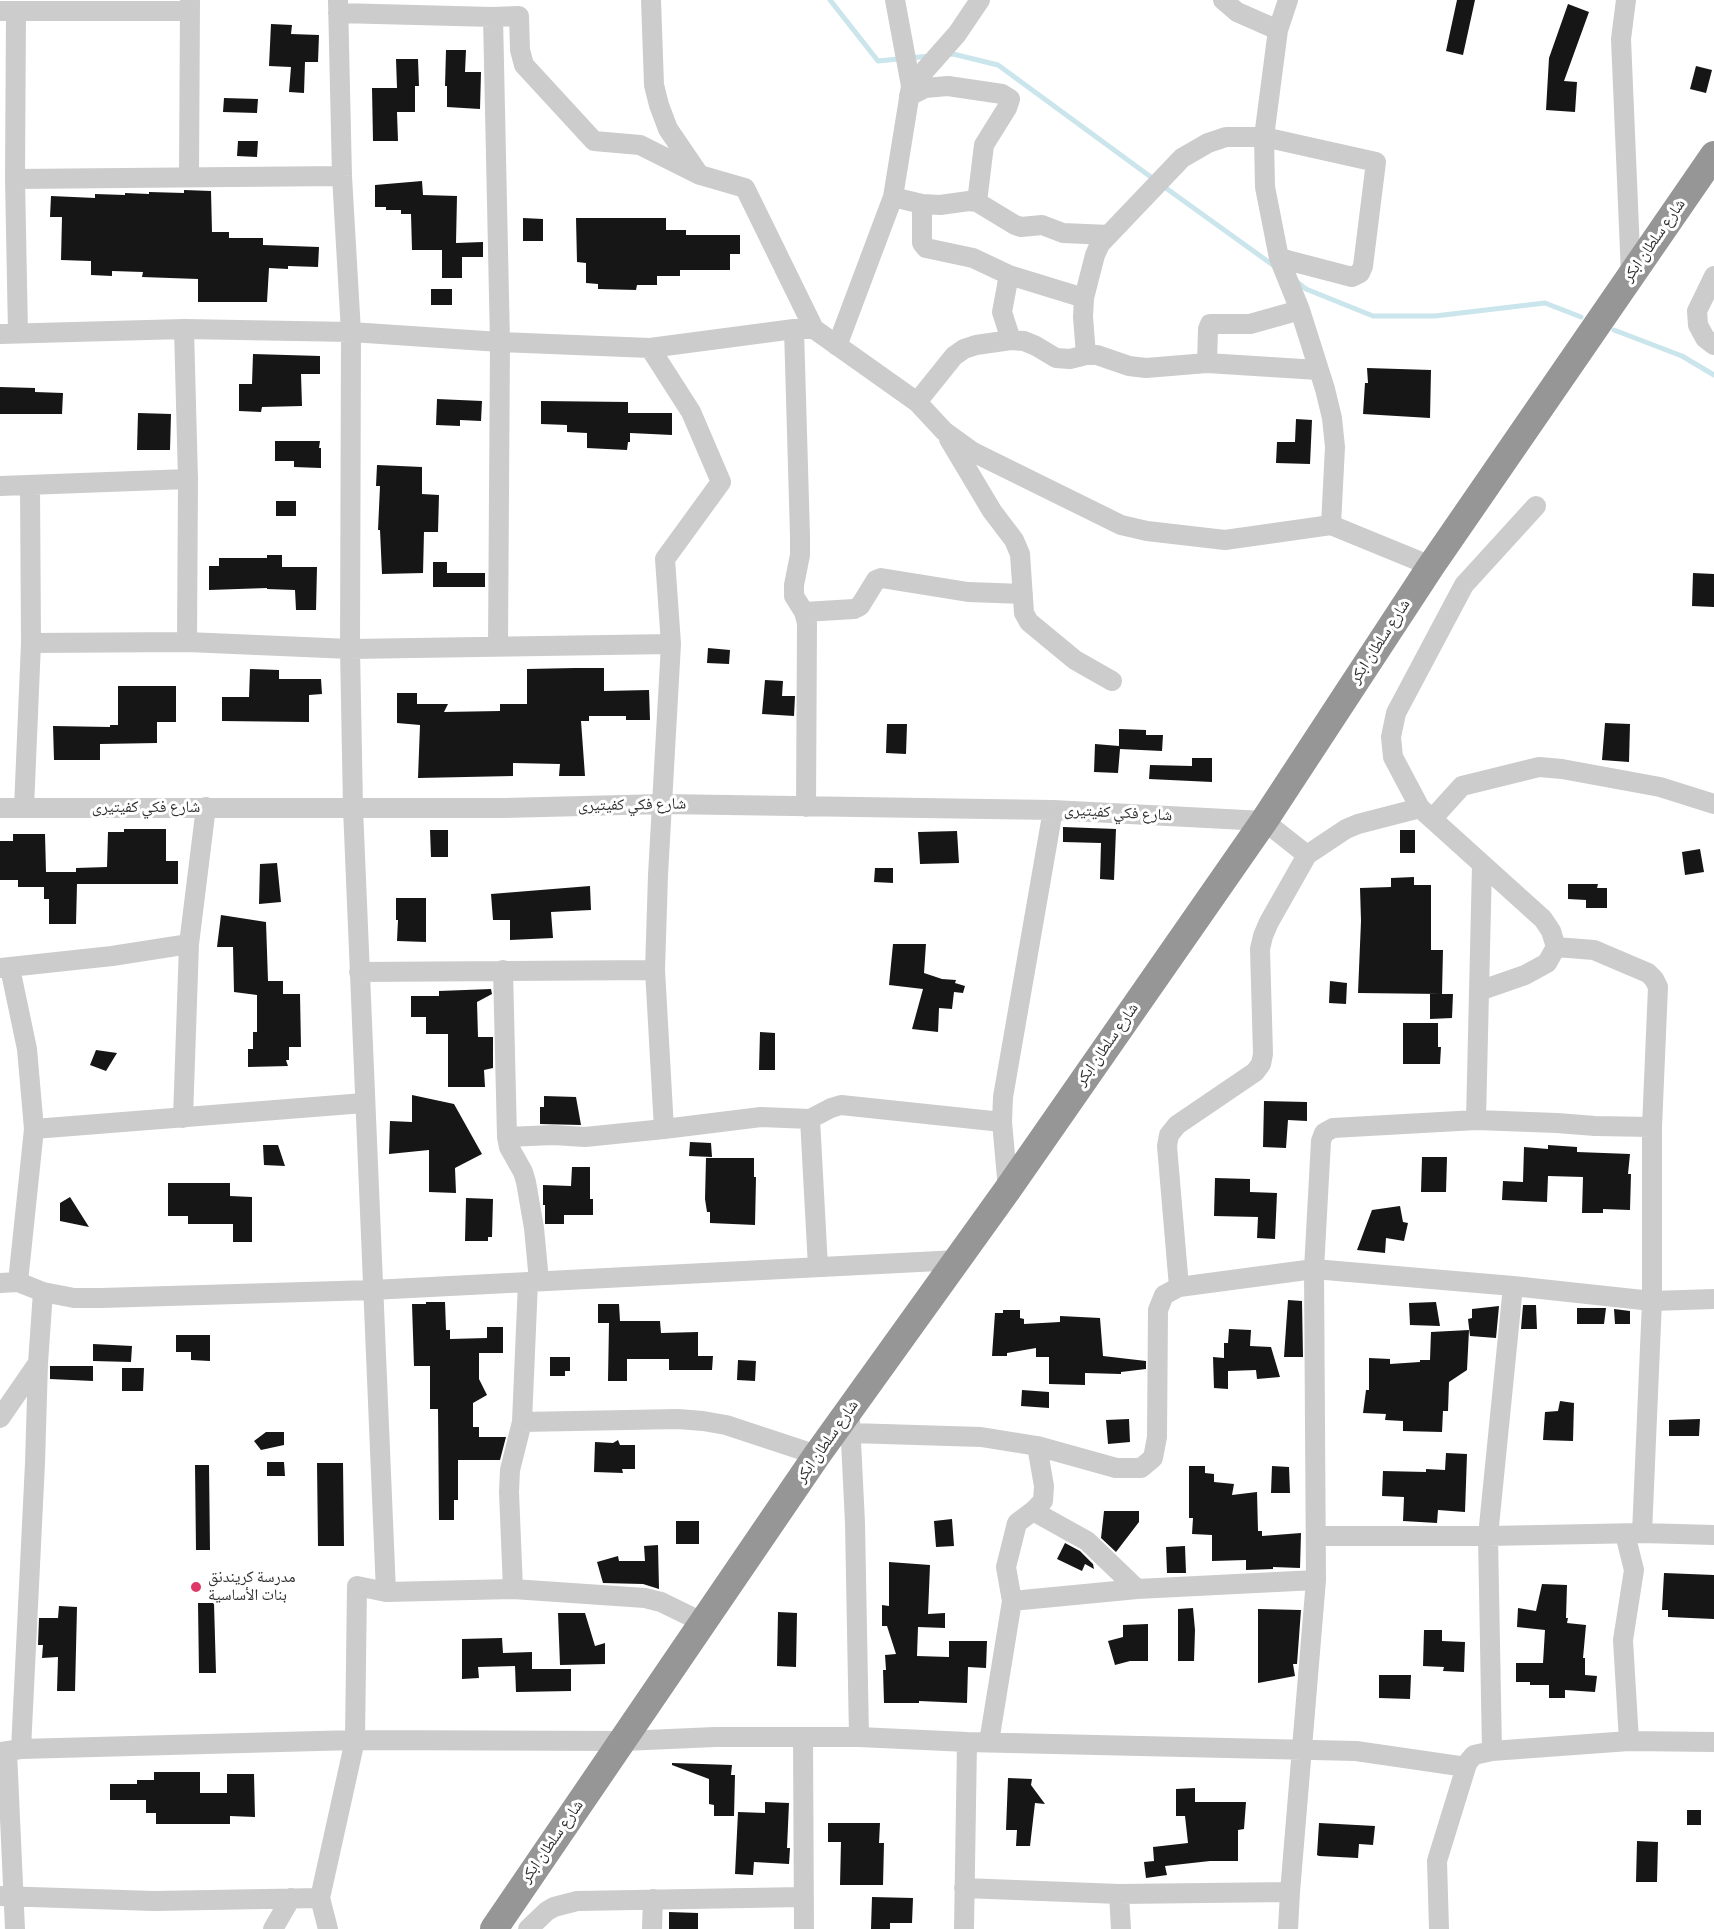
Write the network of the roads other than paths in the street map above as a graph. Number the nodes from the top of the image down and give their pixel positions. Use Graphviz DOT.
graph roads {
  1 [pos="651,0"];
  2 [pos="895,0"];
  3 [pos="980,0"];
  4 [pos="1223,0"];
  5 [pos="1288,0"];
  6 [pos="1626,0"];
  7 [pos="190,5"];
  8 [pos="338,7"];
  9 [pos="518,8"];
  10 [pos="8,11"];
  11 [pos="493,17"];
  12 [pos="1278,30"];
  13 [pos="910,91"];
  14 [pos="1264,137"];
  15 [pos="1714,155"];
  16 [pos="700,175"];
  17 [pos="342,176"];
  18 [pos="189,177"];
  19 [pos="15,179"];
  20 [pos="893,197"];
  21 [pos="977,202"];
  22 [pos="922,204"];
  23 [pos="1109,235"];
  24 [pos="1279,258"];
  25 [pos="1009,275"];
  26 [pos="1631,275"];
  27 [pos="1714,276"];
  28 [pos="1084,298"];
  29 [pos="1300,310"];
  30 [pos="794,329"];
  31 [pos="814,329"];
  32 [pos="184,330"];
  33 [pos="351,332"];
  34 [pos="9,333"];
  35 [pos="1011,340"];
  36 [pos="500,342"];
  37 [pos="1714,345"];
  38 [pos="837,346"];
  39 [pos="650,348"];
  40 [pos="1086,355"];
  41 [pos="1207,363"];
  42 [pos="1318,370"];
  43 [pos="917,402"];
  44 [pos="944,431"];
  45 [pos="188,479"];
  46 [pos="30,485"];
  47 [pos="0,486"];
  48 [pos="1536,506"];
  49 [pos="1331,525"];
  50 [pos="1431,566"];
  51 [pos="1023,594"];
  52 [pos="804,612"];
  53 [pos="187,642"];
  54 [pos="31,643"];
  55 [pos="671,644"];
  56 [pos="498,645"];
  57 [pos="350,649"];
  58 [pos="1112,681"];
  59 [pos="662,804"];
  60 [pos="1714,804"];
  61 [pos="206,807"];
  62 [pos="806,807"];
  63 [pos="0,808"];
  64 [pos="24,808"];
  65 [pos="352,808"];
  66 [pos="1053,810"];
  67 [pos="1426,814"];
  68 [pos="1264,821"];
  69 [pos="1307,855"];
  70 [pos="1482,865"];
  71 [pos="189,944"];
  72 [pos="1556,947"];
  73 [pos="5,968"];
  74 [pos="503,970"];
  75 [pos="655,970"];
  76 [pos="359,972"];
  77 [pos="1479,991"];
  78 [pos="364,1103"];
  79 [pos="183,1118"];
  80 [pos="810,1119"];
  81 [pos="1476,1120"];
  82 [pos="1002,1122"];
  83 [pos="1652,1127"];
  84 [pos="34,1129"];
  85 [pos="664,1129"];
  86 [pos="507,1137"];
  87 [pos="1008,1189"];
  88 [pos="958,1260"];
  89 [pos="818,1267"];
  90 [pos="1314,1269"];
  91 [pos="533,1281"];
  92 [pos="9,1282"];
  93 [pos="1514,1286"];
  94 [pos="1179,1287"];
  95 [pos="372,1290"];
  96 [pos="43,1293"];
  97 [pos="1714,1299"];
  98 [pos="1652,1301"];
  99 [pos="38,1363"];
  100 [pos="0,1418"];
  101 [pos="850,1421"];
  102 [pos="522,1422"];
  103 [pos="1037,1446"];
  104 [pos="818,1455"];
  105 [pos="1033,1511"];
  106 [pos="1633,1534"];
  107 [pos="1714,1535"];
  108 [pos="1316,1536"];
  109 [pos="1488,1536"];
  110 [pos="1316,1580"];
  111 [pos="1137,1588"];
  112 [pos="513,1589"];
  113 [pos="386,1592"];
  114 [pos="1012,1601"];
  115 [pos="704,1623"];
  116 [pos="802,1737"];
  117 [pos="860,1737"];
  118 [pos="355,1740"];
  119 [pos="624,1741"];
  120 [pos="1629,1741"];
  121 [pos="967,1742"];
  122 [pos="989,1742"];
  123 [pos="1714,1742"];
  124 [pos="1302,1749"];
  125 [pos="9,1751"];
  126 [pos="1492,1751"];
  127 [pos="1466,1767"];
  128 [pos="521,1888"];
  129 [pos="964,1888"];
  130 [pos="1290,1892"];
  131 [pos="1119,1894"];
  132 [pos="7,1897"];
  133 [pos="803,1897"];
  134 [pos="291,1898"];
  135 [pos="320,1899"];
  136 [pos="653,1899"];
  137 [pos="15,1929"];
  138 [pos="273,1929"];
  139 [pos="328,1929"];
  140 [pos="494,1929"];
  141 [pos="526,1929"];
  142 [pos="652,1929"];
  143 [pos="804,1929"];
  144 [pos="964,1929"];
  145 [pos="1121,1929"];
  146 [pos="1288,1929"];
  147 [pos="1439,1929"];
  1 -- 16 [label="street"];
  2 -- 13 [label="street"];
  3 -- 13 [label="street"];
  4 -- 12 [label="street"];
  5 -- 12 [label="street"];
  6 -- 26 [label="street"];
  7 -- 10 [label="street"];
  7 -- 18 [label="street"];
  8 -- 11 [label="street"];
  8 -- 17 [label="street"];
  9 -- 11 [label="street"];
  9 -- 16 [label="street"];
  10 -- 19 [label="street"];
  11 -- 36 [label="street"];
  12 -- 14 [label="street"];
  13 -- 20 [label="street"];
  13 -- 21 [label="street"];
  14 -- 23 [label="street"];
  14 -- 24 [label="street"];
  14 -- 24 [label="street"];
  15 -- 26 [label="highway, شارع سلطان ابكر"];
  16 -- 31 [label="street"];
  17 -- 18 [label="street"];
  17 -- 33 [label="street"];
  18 -- 19 [label="street"];
  19 -- 34 [label="street"];
  20 -- 22 [label="street"];
  20 -- 38 [label="street"];
  21 -- 22 [label="street"];
  21 -- 23 [label="street"];
  22 -- 25 [label="street"];
  23 -- 28 [label="street"];
  24 -- 29 [label="street"];
  25 -- 28 [label="street"];
  25 -- 35 [label="street"];
  26 -- 50 [label="highway, شارع سلطان ابكر"];
  27 -- 37 [label="street"];
  28 -- 40 [label="street"];
  29 -- 41 [label="street"];
  29 -- 42 [label="street"];
  30 -- 31 [label="street"];
  30 -- 39 [label="street"];
  30 -- 52 [label="street"];
  31 -- 38 [label="street"];
  32 -- 33 [label="street"];
  32 -- 34 [label="street"];
  32 -- 45 [label="street"];
  33 -- 36 [label="street"];
  33 -- 57 [label="street"];
  35 -- 40 [label="street"];
  35 -- 43 [label="street"];
  36 -- 39 [label="street"];
  36 -- 56 [label="street"];
  38 -- 43 [label="street"];
  39 -- 55 [label="street"];
  40 -- 41 [label="street"];
  41 -- 42 [label="street"];
  42 -- 49 [label="street"];
  43 -- 44 [label="street"];
  44 -- 49 [label="street"];
  44 -- 51 [label="street"];
  45 -- 46 [label="street"];
  45 -- 53 [label="street"];
  46 -- 47 [label="street"];
  46 -- 54 [label="street"];
  48 -- 67 [label="street"];
  49 -- 50 [label="street"];
  50 -- 68 [label="highway, شارع سلطان ابكر"];
  51 -- 52 [label="street"];
  51 -- 58 [label="street"];
  52 -- 62 [label="street"];
  53 -- 54 [label="street"];
  53 -- 57 [label="street"];
  54 -- 64 [label="street"];
  55 -- 56 [label="street"];
  55 -- 59 [label="street"];
  56 -- 57 [label="street"];
  57 -- 65 [label="street"];
  59 -- 62 [label="street, شارع فكي كفيتيرى"];
  59 -- 65 [label="street, شارع فكي كفيتيرى"];
  59 -- 75 [label="street"];
  60 -- 67 [label="street"];
  61 -- 64 [label="street, شارع فكي كفيتيرى"];
  61 -- 65 [label="street, شارع فكي كفيتيرى"];
  61 -- 71 [label="street"];
  62 -- 66 [label="street, شارع فكي كفيتيرى"];
  63 -- 64 [label="street, شارع فكي كفيتيرى"];
  65 -- 76 [label="street"];
  66 -- 68 [label="street, شارع فكي كفيتيرى"];
  66 -- 82 [label="street"];
  67 -- 69 [label="street"];
  67 -- 70 [label="street"];
  68 -- 69 [label="street"];
  68 -- 87 [label="highway, شارع سلطان ابكر"];
  69 -- 94 [label="street"];
  70 -- 72 [label="street"];
  70 -- 77 [label="street"];
  71 -- 73 [label="street"];
  71 -- 79 [label="street"];
  72 -- 77 [label="street"];
  72 -- 83 [label="street"];
  73 -- 84 [label="street"];
  74 -- 75 [label="street"];
  74 -- 76 [label="street"];
  74 -- 86 [label="street"];
  75 -- 85 [label="street"];
  76 -- 78 [label="street"];
  77 -- 81 [label="street"];
  78 -- 79 [label="street"];
  78 -- 95 [label="street"];
  79 -- 84 [label="street"];
  80 -- 82 [label="street"];
  80 -- 85 [label="street"];
  80 -- 89 [label="street"];
  81 -- 83 [label="street"];
  81 -- 90 [label="street"];
  82 -- 87 [label="street"];
  83 -- 98 [label="street"];
  84 -- 92 [label="street"];
  85 -- 86 [label="street"];
  86 -- 91 [label="street"];
  87 -- 88 [label="highway, شارع سلطان ابكر"];
  88 -- 89 [label="street"];
  88 -- 101 [label="highway, شارع سلطان ابكر"];
  89 -- 91 [label="street"];
  90 -- 93 [label="street"];
  90 -- 94 [label="street"];
  90 -- 108 [label="street"];
  91 -- 95 [label="street"];
  91 -- 102 [label="street"];
  92 -- 96 [label="street"];
  93 -- 98 [label="street"];
  93 -- 109 [label="street"];
  94 -- 103 [label="street"];
  95 -- 96 [label="street"];
  95 -- 113 [label="street"];
  96 -- 99 [label="street"];
  97 -- 98 [label="street"];
  98 -- 106 [label="street"];
  99 -- 100 [label="street"];
  99 -- 125 [label="street"];
  101 -- 103 [label="street"];
  101 -- 104 [label="highway, شارع سلطان ابكر"];
  101 -- 117 [label="street"];
  102 -- 104 [label="street"];
  102 -- 112 [label="street"];
  103 -- 105 [label="street"];
  104 -- 115 [label="highway, شارع سلطان ابكر"];
  105 -- 111 [label="street"];
  105 -- 114 [label="street"];
  106 -- 107 [label="street"];
  106 -- 109 [label="street"];
  106 -- 120 [label="street"];
  108 -- 109 [label="street"];
  108 -- 110 [label="street"];
  109 -- 126 [label="street"];
  110 -- 111 [label="street"];
  110 -- 124 [label="street"];
  111 -- 114 [label="street"];
  112 -- 113 [label="street"];
  112 -- 115 [label="street"];
  113 -- 118 [label="street"];
  114 -- 122 [label="street"];
  115 -- 119 [label="highway, شارع سلطان ابكر"];
  116 -- 117 [label="street"];
  116 -- 119 [label="street"];
  116 -- 133 [label="street"];
  117 -- 121 [label="street"];
  118 -- 119 [label="street"];
  118 -- 125 [label="street"];
  118 -- 135 [label="street"];
  119 -- 128 [label="highway, شارع سلطان ابكر"];
  120 -- 123 [label="street"];
  120 -- 126 [label="street"];
  121 -- 122 [label="street"];
  121 -- 129 [label="street"];
  122 -- 124 [label="street"];
  124 -- 127 [label="street"];
  124 -- 130 [label="street"];
  125 -- 132 [label="street"];
  126 -- 127 [label="street"];
  127 -- 147 [label="street"];
  128 -- 140 [label="highway, شارع سلطان ابكر"];
  128 -- 141 [label="street"];
  129 -- 131 [label="street"];
  129 -- 144 [label="street"];
  130 -- 131 [label="street"];
  130 -- 146 [label="street"];
  131 -- 145 [label="street"];
  132 -- 134 [label="street"];
  132 -- 137 [label="street"];
  133 -- 136 [label="street"];
  133 -- 143 [label="street"];
  134 -- 135 [label="street"];
  134 -- 138 [label="street"];
  135 -- 139 [label="street"];
  136 -- 141 [label="street"];
  136 -- 142 [label="street"];
}
